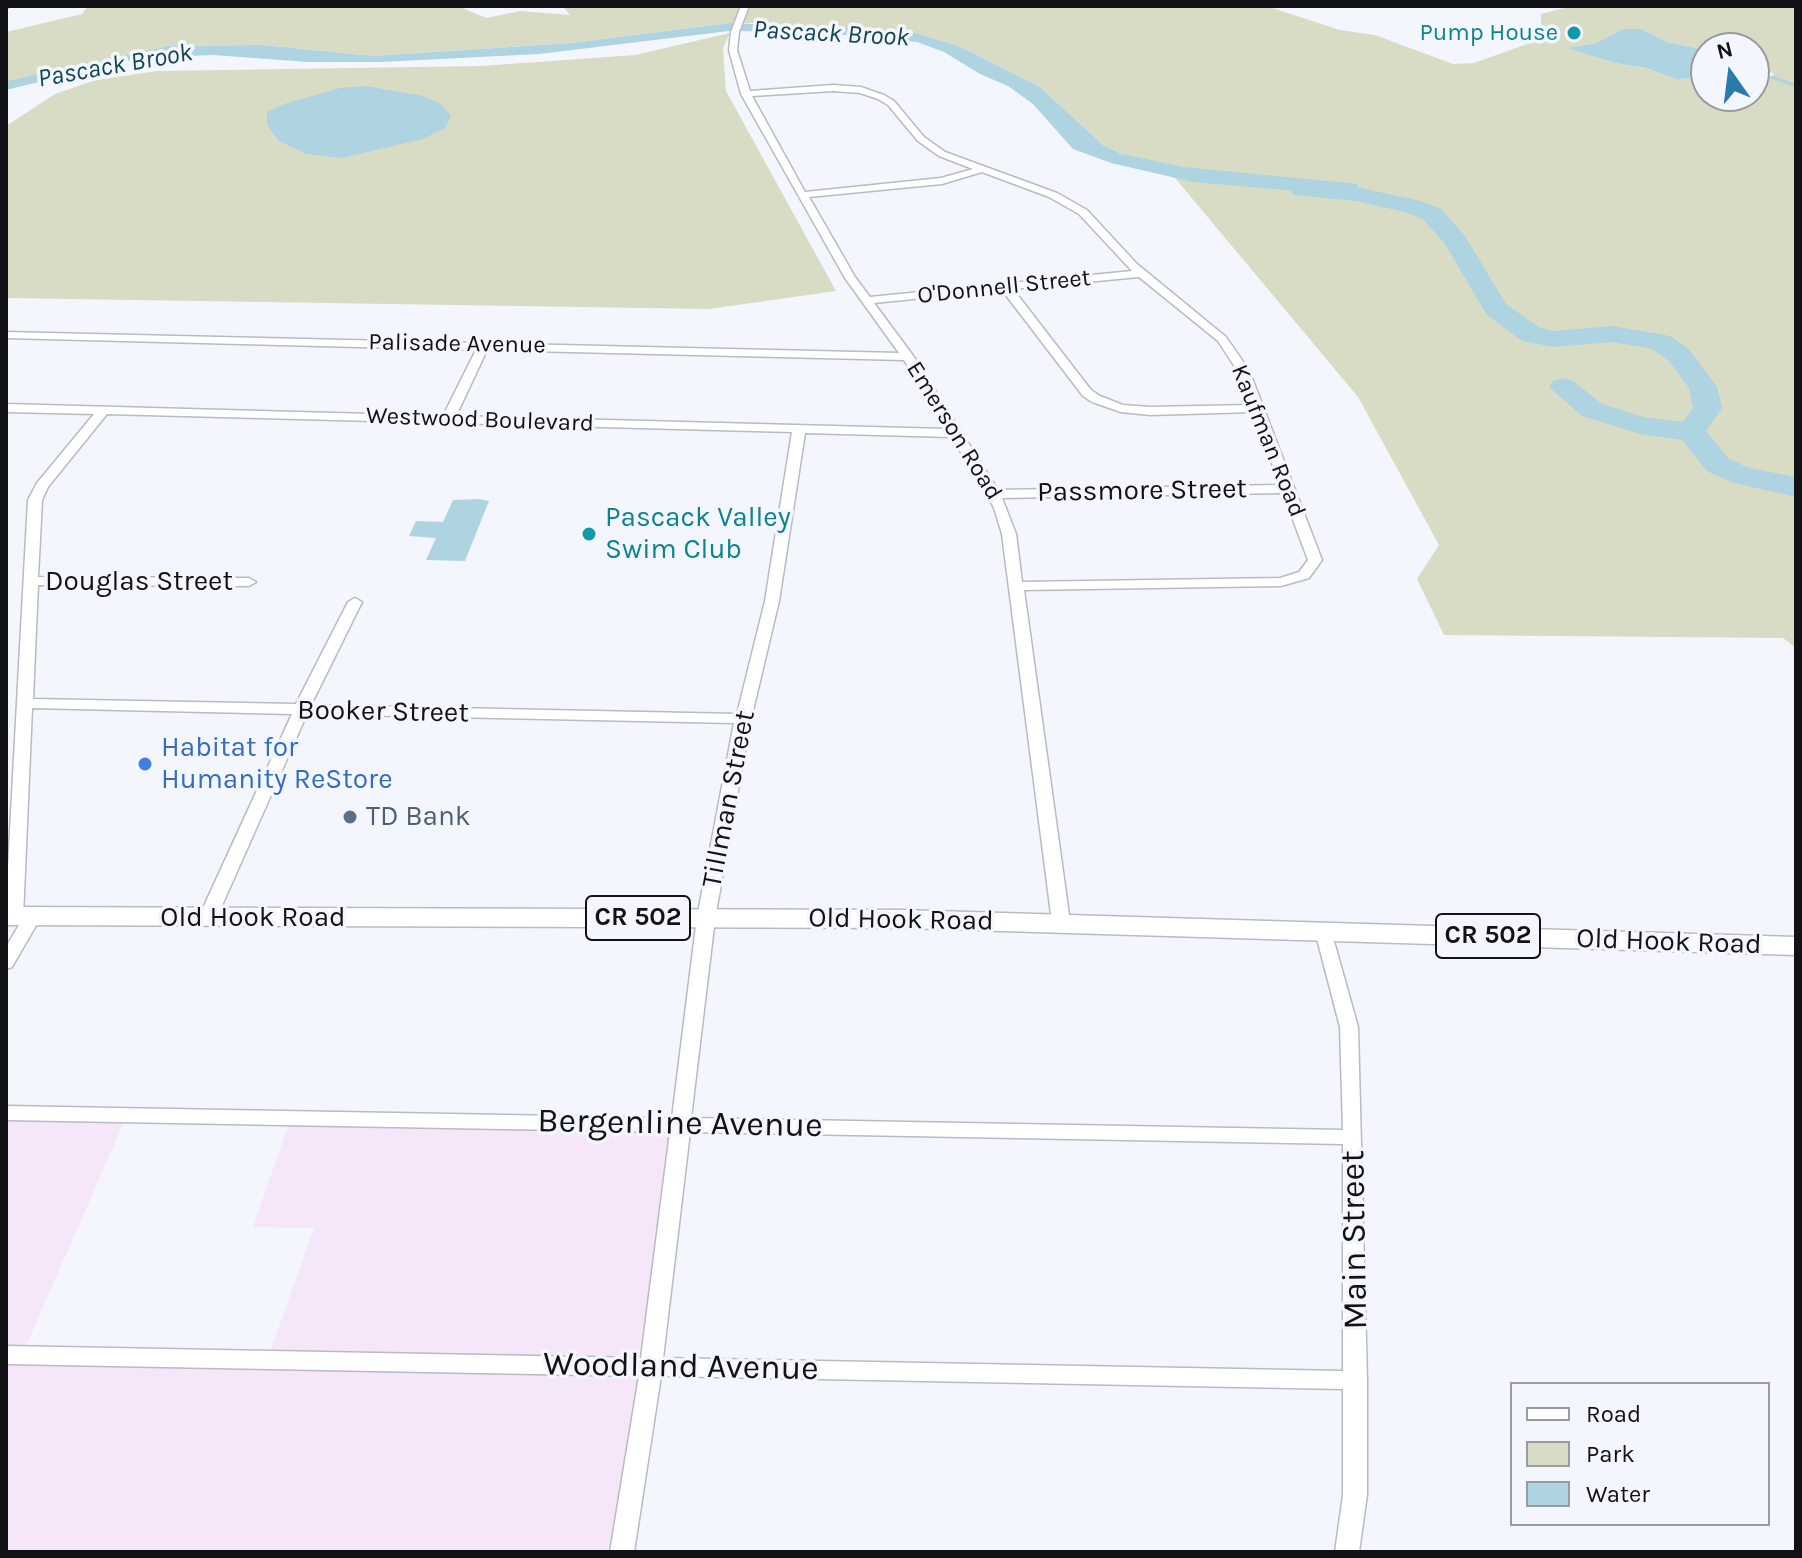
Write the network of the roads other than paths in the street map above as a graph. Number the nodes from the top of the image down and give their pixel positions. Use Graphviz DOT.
graph roads {
  1 [pos="745,6"];
  2 [pos="745,94"];
  3 [pos="979,170"];
  4 [pos="801,195"];
  5 [pos="1142,273"];
  6 [pos="1005,287"];
  7 [pos="866,301"];
  8 [pos="6,335"];
  9 [pos="484,345"];
  10 [pos="908,357"];
  11 [pos="6,408"];
  12 [pos="1257,408"];
  13 [pos="104,410"];
  14 [pos="448,419"];
  15 [pos="799,429"];
  16 [pos="954,433"];
  17 [pos="1288,489"];
  18 [pos="995,494"];
  19 [pos="30,581"];
  20 [pos="249,582"];
  21 [pos="1016,586"];
  22 [pos="355,602"];
  23 [pos="24,703"];
  24 [pos="301,711"];
  25 [pos="743,719"];
  26 [pos="17,917"];
  27 [pos="706,918"];
  28 [pos="207,919"];
  29 [pos="1061,922"];
  30 [pos="1324,931"];
  31 [pos="1796,946"];
  32 [pos="6,963"];
  33 [pos="6,1113"];
  34 [pos="681,1123"];
  35 [pos="1353,1137"];
  36 [pos="6,1355"];
  37 [pos="651,1367"];
  38 [pos="1356,1380"];
  39 [pos="622,1552"];
  40 [pos="1347,1552"];
  1 -- 2 [label="street, Emerson Road"];
  2 -- 3 [label="street, Kaufman Road"];
  2 -- 4 [label="street, Emerson Road"];
  3 -- 4 [label="street"];
  3 -- 5 [label="street, Kaufman Road"];
  4 -- 7 [label="street, Emerson Road"];
  5 -- 6 [label="street, O'Donnell Street"];
  5 -- 12 [label="street, Kaufman Road"];
  6 -- 7 [label="street, O'Donnell Street"];
  6 -- 12 [label="street"];
  7 -- 10 [label="street, Emerson Road"];
  8 -- 9 [label="street, Palisade Avenue"];
  9 -- 10 [label="street, Palisade Avenue"];
  9 -- 14 [label="street"];
  10 -- 16 [label="street, Emerson Road"];
  11 -- 13 [label="street, Westwood Boulevard"];
  12 -- 17 [label="street, Kaufman Road"];
  13 -- 14 [label="street, Westwood Boulevard"];
  13 -- 19 [label="street"];
  14 -- 15 [label="street, Westwood Boulevard"];
  15 -- 16 [label="street, Westwood Boulevard"];
  15 -- 25 [label="street, Tillman Street"];
  16 -- 18 [label="street, Emerson Road"];
  17 -- 18 [label="street, Passmore Street"];
  17 -- 21 [label="street, Kaufman Road"];
  18 -- 21 [label="street, Emerson Road"];
  19 -- 20 [label="street, Douglas Street"];
  19 -- 23 [label="street"];
  21 -- 29 [label="street, Emerson Road"];
  22 -- 24 [label="street"];
  23 -- 24 [label="street, Booker Street"];
  23 -- 26 [label="street"];
  24 -- 25 [label="street, Booker Street"];
  24 -- 28 [label="street"];
  25 -- 27 [label="street, Tillman Street"];
  26 -- 28 [label="main road, Old Hook Road / CR 502"];
  26 -- 32 [label="street"];
  27 -- 28 [label="main road, Old Hook Road / CR 502"];
  27 -- 29 [label="main road, Old Hook Road / CR 502"];
  27 -- 34 [label="street, Tillman Street"];
  29 -- 30 [label="main road, Old Hook Road / CR 502"];
  30 -- 31 [label="main road, Old Hook Road / CR 502"];
  30 -- 35 [label="street, Main Street"];
  33 -- 34 [label="street, Bergenline Avenue"];
  34 -- 35 [label="street, Bergenline Avenue"];
  34 -- 37 [label="street, Tillman Street"];
  35 -- 38 [label="street, Main Street"];
  36 -- 37 [label="street, Woodland Avenue"];
  37 -- 38 [label="street, Woodland Avenue"];
  37 -- 39 [label="street, Tillman Street"];
  38 -- 40 [label="street, Main Street"];
}
